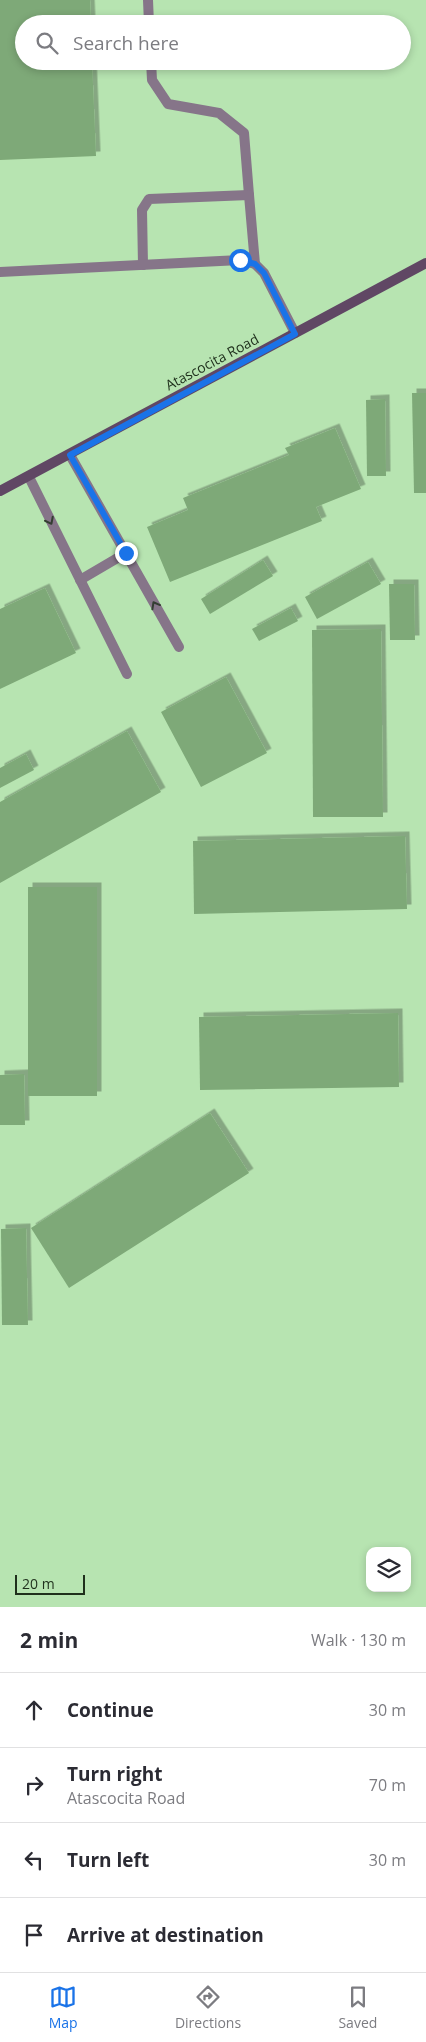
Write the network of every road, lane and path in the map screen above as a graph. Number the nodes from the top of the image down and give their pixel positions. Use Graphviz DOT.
graph roads {
  1 [pos="148,0"];
  2 [pos="149,15"];
  3 [pos="152,70"];
  4 [pos="249,195"];
  5 [pos="426,263"];
  6 [pos="255,264"];
  7 [pos="143,265"];
  8 [pos="0,272"];
  9 [pos="295,334"];
  10 [pos="70,455"];
  11 [pos="29,477"];
  12 [pos="12,486"];
  13 [pos="0,491"];
  14 [pos="0,497"];
  15 [pos="126,553"];
  16 [pos="80,580"];
  17 [pos="179,647"];
  18 [pos="128,674"];
  1 -- 2 [label="lane"];
  3 -- 4 [label="lane"];
  4 -- 6 [label="lane"];
  4 -- 7 [label="lane"];
  5 -- 9 [label="main road, Atascocita Road"];
  6 -- 7 [label="lane"];
  6 -- 9 [label="lane"];
  7 -- 8 [label="lane"];
  9 -- 10 [label="main road, Atascocita Road"];
  10 -- 11 [label="main road, Atascocita Road"];
  10 -- 15 [label="lane"];
  11 -- 12 [label="main road, Atascocita Road"];
  11 -- 16 [label="lane, one-way"];
  12 -- 13 [label="main road, Atascocita Road"];
  12 -- 14 [label="main road, Atascocita Road"];
  15 -- 16 [label="lane"];
  17 -- 15 [label="lane, one-way"];
  16 -- 18 [label="lane"];
}
